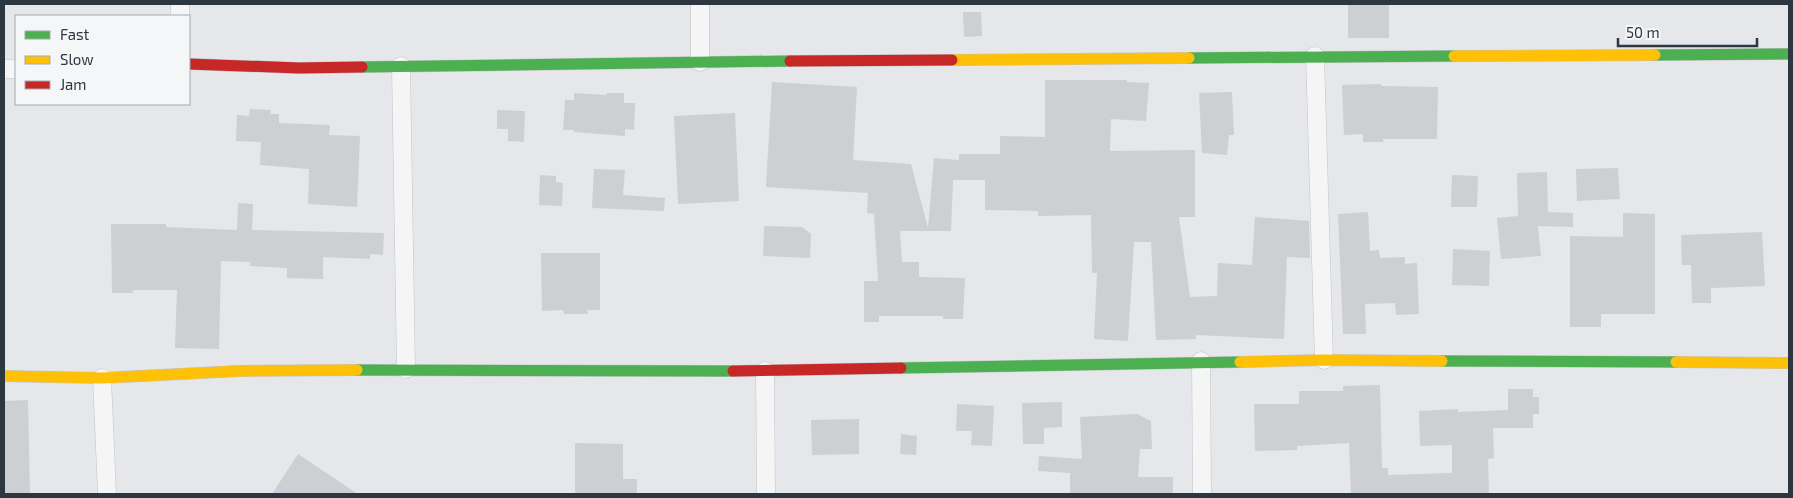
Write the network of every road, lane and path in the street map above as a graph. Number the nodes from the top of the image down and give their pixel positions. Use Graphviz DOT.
graph roads {
  1 [pos="700,4"];
  2 [pos="1789,54"];
  3 [pos="1315,56"];
  4 [pos="700,62"];
  5 [pos="190,64"];
  6 [pos="401,66"];
  7 [pos="1324,360"];
  8 [pos="1202,361"];
  9 [pos="1789,363"];
  10 [pos="406,369"];
  11 [pos="765,371"];
  12 [pos="4,376"];
  13 [pos="102,378"];
  14 [pos="107,494"];
  15 [pos="766,494"];
  16 [pos="1202,494"];
  1 -- 4 [label="street"];
  2 -- 3 [label="street"];
  3 -- 4 [label="street"];
  3 -- 7 [label="street"];
  4 -- 6 [label="street"];
  5 -- 6 [label="street"];
  6 -- 10 [label="street"];
  7 -- 8 [label="street"];
  7 -- 9 [label="street"];
  8 -- 11 [label="street"];
  8 -- 16 [label="street"];
  10 -- 11 [label="street"];
  10 -- 13 [label="street"];
  11 -- 15 [label="street"];
  12 -- 13 [label="street"];
  13 -- 14 [label="street"];
}
